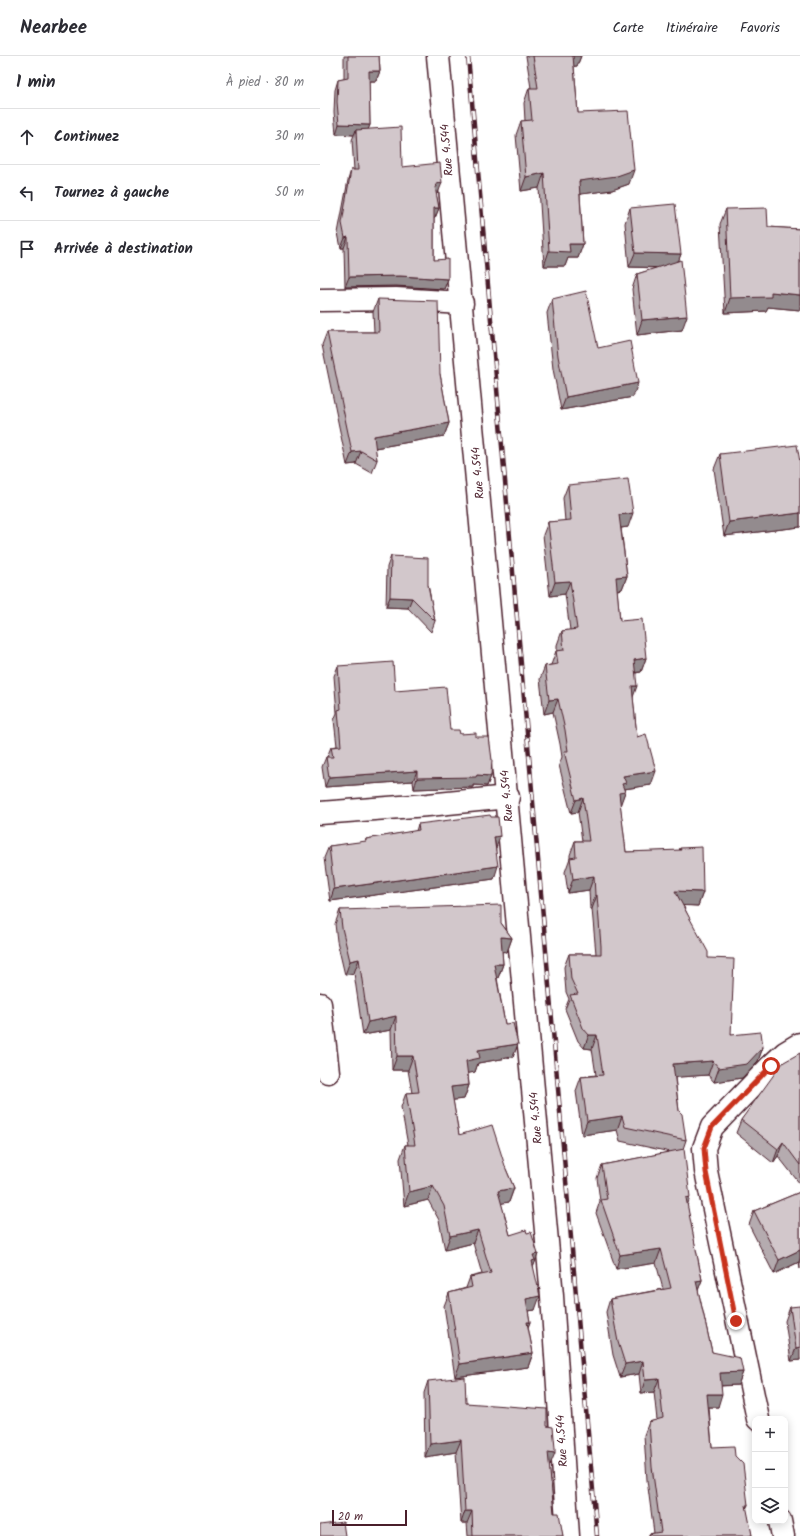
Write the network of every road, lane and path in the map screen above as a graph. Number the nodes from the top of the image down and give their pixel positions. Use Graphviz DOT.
graph roads {
  1 [pos="438,56"];
  2 [pos="320,300"];
  3 [pos="462,303"];
  4 [pos="508,797"];
  5 [pos="320,813"];
  6 [pos="320,1004"];
  7 [pos="800,1044"];
  8 [pos="328,1072"];
  9 [pos="757,1416"];
  10 [pos="781,1524"];
  11 [pos="568,1536"];
  12 [pos="783,1536"];
  1 -- 3 [label="street, Rue 4.544"];
  2 -- 3 [label="street"];
  3 -- 4 [label="street, Rue 4.544"];
  4 -- 5 [label="street"];
  4 -- 11 [label="street, Rue 4.544"];
  6 -- 8 [label="street"];
  7 -- 9 [label="street"];
  10 -- 12 [label="street"];
}
